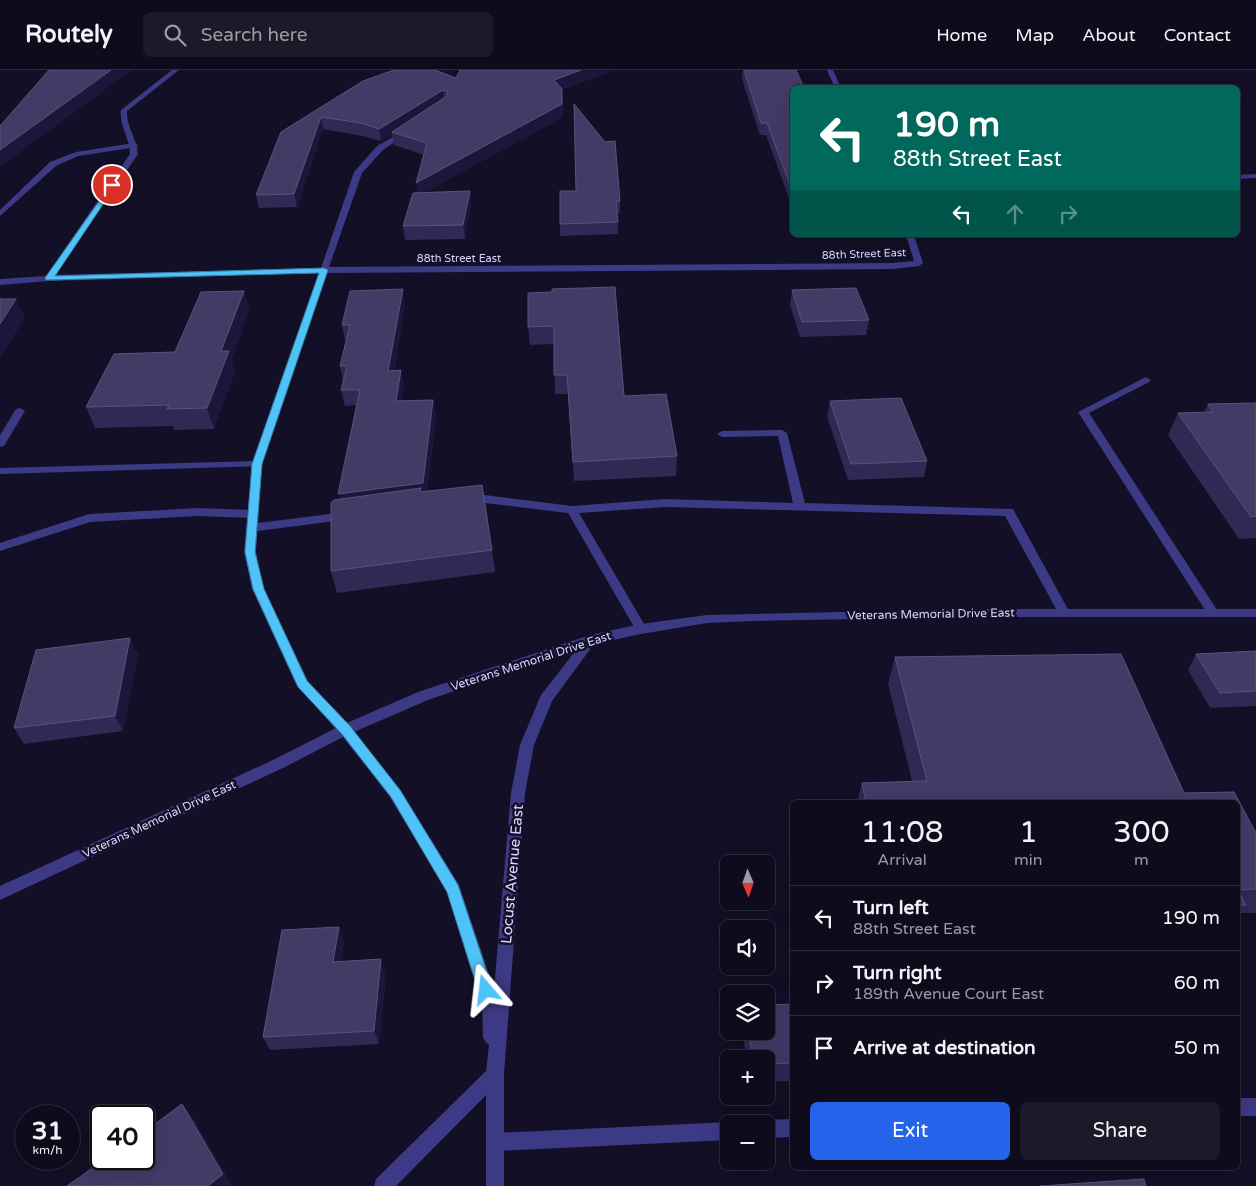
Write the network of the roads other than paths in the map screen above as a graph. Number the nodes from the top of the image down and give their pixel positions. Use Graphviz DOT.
graph roads {
  1 [pos="176,70"];
  2 [pos="830,70"];
  3 [pos="837,85"];
  4 [pos="412,127"];
  5 [pos="134,145"];
  6 [pos="1256,176"];
  7 [pos="1240,177"];
  8 [pos="0,214"];
  9 [pos="911,237"];
  10 [pos="324,270"];
  11 [pos="49,278"];
  12 [pos="0,282"];
  13 [pos="1146,380"];
  14 [pos="20,411"];
  15 [pos="722,434"];
  16 [pos="0,444"];
  17 [pos="257,464"];
  18 [pos="0,471"];
  19 [pos="457,501"];
  20 [pos="800,508"];
  21 [pos="572,510"];
  22 [pos="251,514"];
  23 [pos="360,514"];
  24 [pos="251,528"];
  25 [pos="0,547"];
  26 [pos="1064,613"];
  27 [pos="1213,613"];
  28 [pos="1256,614"];
  29 [pos="642,629"];
  30 [pos="590,640"];
  31 [pos="345,730"];
  32 [pos="0,894"];
  33 [pos="495,1074"];
  34 [pos="1256,1107"];
  35 [pos="1240,1108"];
  36 [pos="790,1128"];
  37 [pos="775,1129"];
  38 [pos="720,1131"];
  39 [pos="496,1142"];
  40 [pos="383,1186"];
  41 [pos="495,1186"];
  1 -- 5 [label="street"];
  2 -- 3 [label="street"];
  4 -- 10 [label="street"];
  5 -- 8 [label="street"];
  5 -- 11 [label="street"];
  6 -- 7 [label="street"];
  9 -- 10 [label="street, 88th Street East"];
  10 -- 11 [label="street, 88th Street East"];
  10 -- 17 [label="street"];
  11 -- 12 [label="street, 88th Street East"];
  13 -- 27 [label="street"];
  14 -- 16 [label="street"];
  15 -- 20 [label="street"];
  17 -- 18 [label="street"];
  17 -- 22 [label="street"];
  19 -- 21 [label="street"];
  20 -- 21 [label="street"];
  20 -- 26 [label="street"];
  21 -- 29 [label="street"];
  22 -- 24 [label="street"];
  22 -- 25 [label="street"];
  23 -- 24 [label="street"];
  24 -- 31 [label="street"];
  26 -- 27 [label="street, Veterans Memorial Drive East"];
  26 -- 29 [label="street, Veterans Memorial Drive East"];
  27 -- 28 [label="street, Veterans Memorial Drive East"];
  29 -- 30 [label="street, Veterans Memorial Drive East"];
  30 -- 31 [label="street, Veterans Memorial Drive East"];
  30 -- 33 [label="street, Locust Avenue East"];
  31 -- 32 [label="street, Veterans Memorial Drive East"];
  31 -- 33 [label="street"];
  33 -- 39 [label="street, Locust Avenue East"];
  33 -- 40 [label="street"];
  34 -- 35 [label="street"];
  36 -- 37 [label="street"];
  38 -- 39 [label="street"];
  39 -- 41 [label="street, Locust Avenue East"];
}
